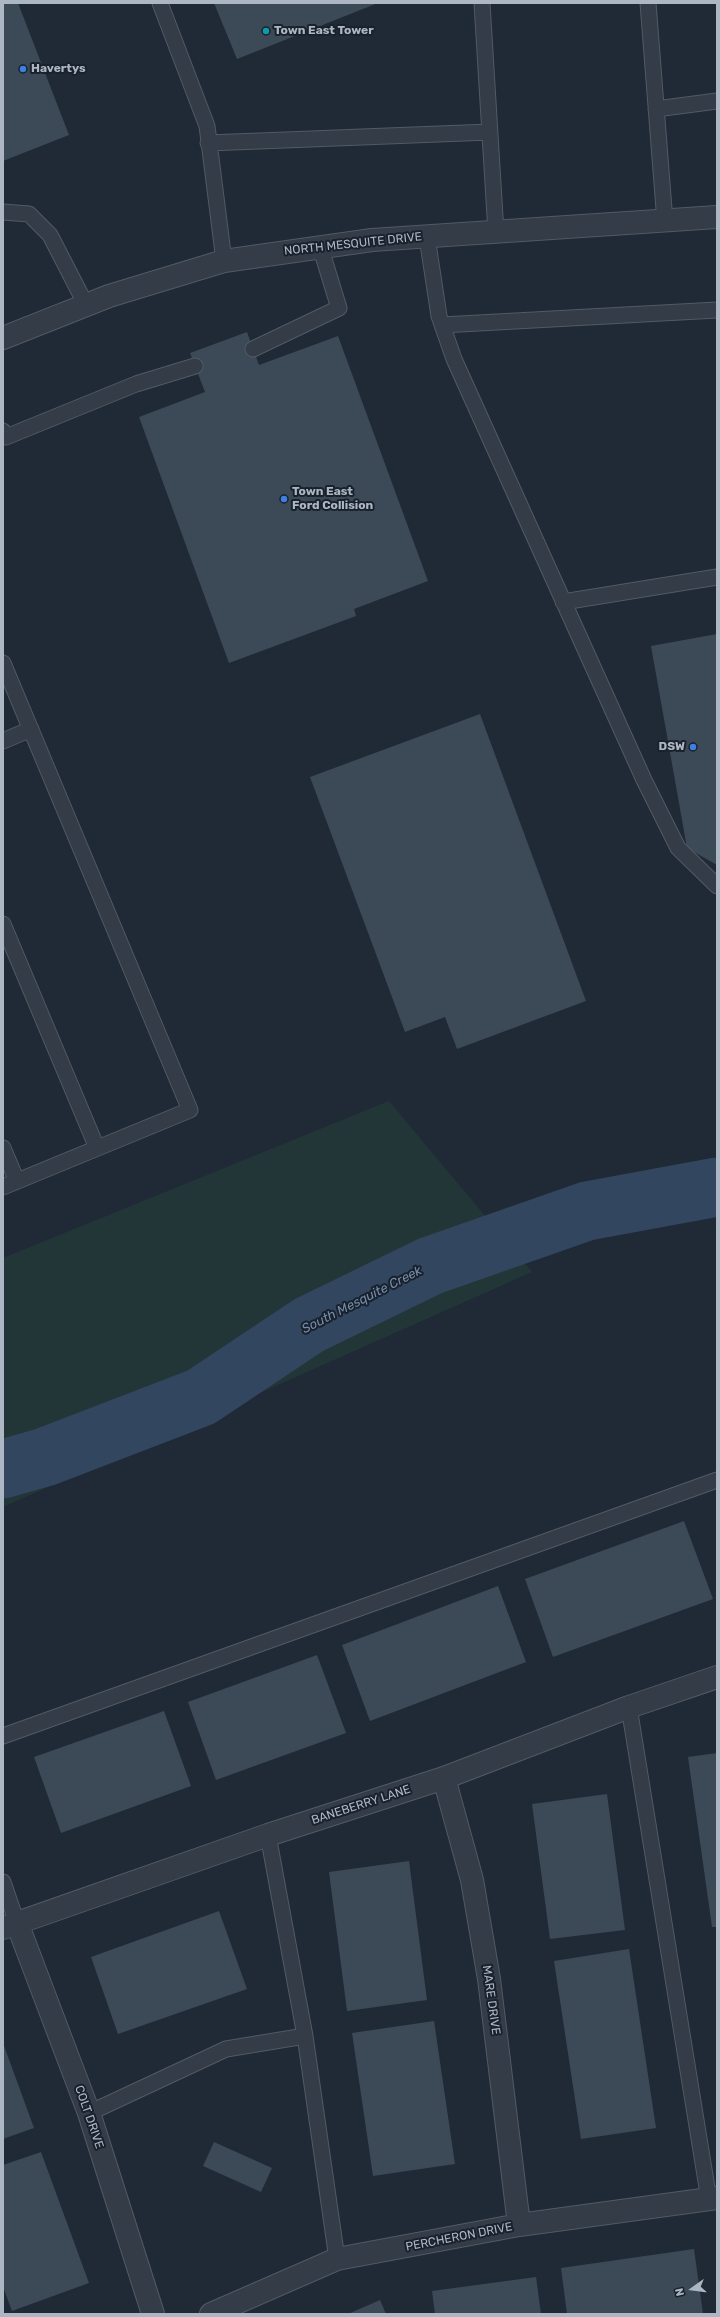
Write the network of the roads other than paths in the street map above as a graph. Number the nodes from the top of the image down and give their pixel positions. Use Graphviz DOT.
graph roads {
  1 [pos="160,3"];
  2 [pos="482,3"];
  3 [pos="648,3"];
  4 [pos="717,100"];
  5 [pos="656,109"];
  6 [pos="490,132"];
  7 [pos="208,144"];
  8 [pos="3,212"];
  9 [pos="717,217"];
  10 [pos="665,222"];
  11 [pos="496,233"];
  12 [pos="427,237"];
  13 [pos="320,246"];
  14 [pos="224,260"];
  15 [pos="86,305"];
  16 [pos="717,310"];
  17 [pos="442,325"];
  18 [pos="3,338"];
  19 [pos="253,349"];
  20 [pos="195,366"];
  21 [pos="4,434"];
  22 [pos="717,578"];
  23 [pos="563,602"];
  24 [pos="3,663"];
  25 [pos="31,729"];
  26 [pos="3,741"];
  27 [pos="717,886"];
  28 [pos="3,924"];
  29 [pos="3,1148"];
  30 [pos="97,1148"];
  31 [pos="10,1184"];
  32 [pos="717,1480"];
  33 [pos="717,1677"];
  34 [pos="629,1707"];
  35 [pos="3,1736"];
  36 [pos="444,1778"];
  37 [pos="268,1835"];
  38 [pos="3,1882"];
  39 [pos="10,1925"];
  40 [pos="305,2036"];
  41 [pos="89,2113"];
  42 [pos="713,2199"];
  43 [pos="519,2225"];
  44 [pos="337,2259"];
  45 [pos="153,2314"];
  46 [pos="211,2314"];
  1 -- 7 [label="lane"];
  2 -- 6 [label="lane"];
  3 -- 5 [label="lane"];
  4 -- 5 [label="lane"];
  5 -- 10 [label="lane"];
  6 -- 7 [label="lane"];
  6 -- 11 [label="lane"];
  7 -- 14 [label="lane"];
  8 -- 15 [label="lane"];
  9 -- 10 [label="street, NORTH MESQUITE DRIVE"];
  10 -- 11 [label="street, NORTH MESQUITE DRIVE"];
  11 -- 12 [label="street, NORTH MESQUITE DRIVE"];
  12 -- 13 [label="street, NORTH MESQUITE DRIVE"];
  12 -- 17 [label="lane"];
  13 -- 14 [label="street, NORTH MESQUITE DRIVE"];
  13 -- 19 [label="lane"];
  14 -- 15 [label="street, NORTH MESQUITE DRIVE"];
  15 -- 18 [label="street, NORTH MESQUITE DRIVE"];
  16 -- 17 [label="lane"];
  17 -- 23 [label="lane"];
  20 -- 21 [label="lane"];
  22 -- 23 [label="lane"];
  23 -- 27 [label="lane"];
  24 -- 25 [label="lane"];
  25 -- 26 [label="lane"];
  25 -- 30 [label="lane"];
  28 -- 30 [label="lane"];
  29 -- 31 [label="lane"];
  30 -- 31 [label="lane"];
  32 -- 35 [label="lane"];
  33 -- 34 [label="street, BANEBERRY LANE"];
  34 -- 36 [label="street, BANEBERRY LANE"];
  34 -- 42 [label="lane"];
  36 -- 37 [label="street, BANEBERRY LANE"];
  36 -- 43 [label="street, MARE DRIVE"];
  37 -- 39 [label="street, BANEBERRY LANE"];
  37 -- 40 [label="lane"];
  38 -- 39 [label="lane"];
  39 -- 41 [label="street, COLT DRIVE"];
  40 -- 41 [label="lane"];
  40 -- 44 [label="lane"];
  41 -- 45 [label="street, COLT DRIVE"];
  42 -- 43 [label="street, PERCHERON DRIVE"];
  43 -- 44 [label="street, PERCHERON DRIVE"];
  44 -- 46 [label="street, PERCHERON DRIVE"];
}
